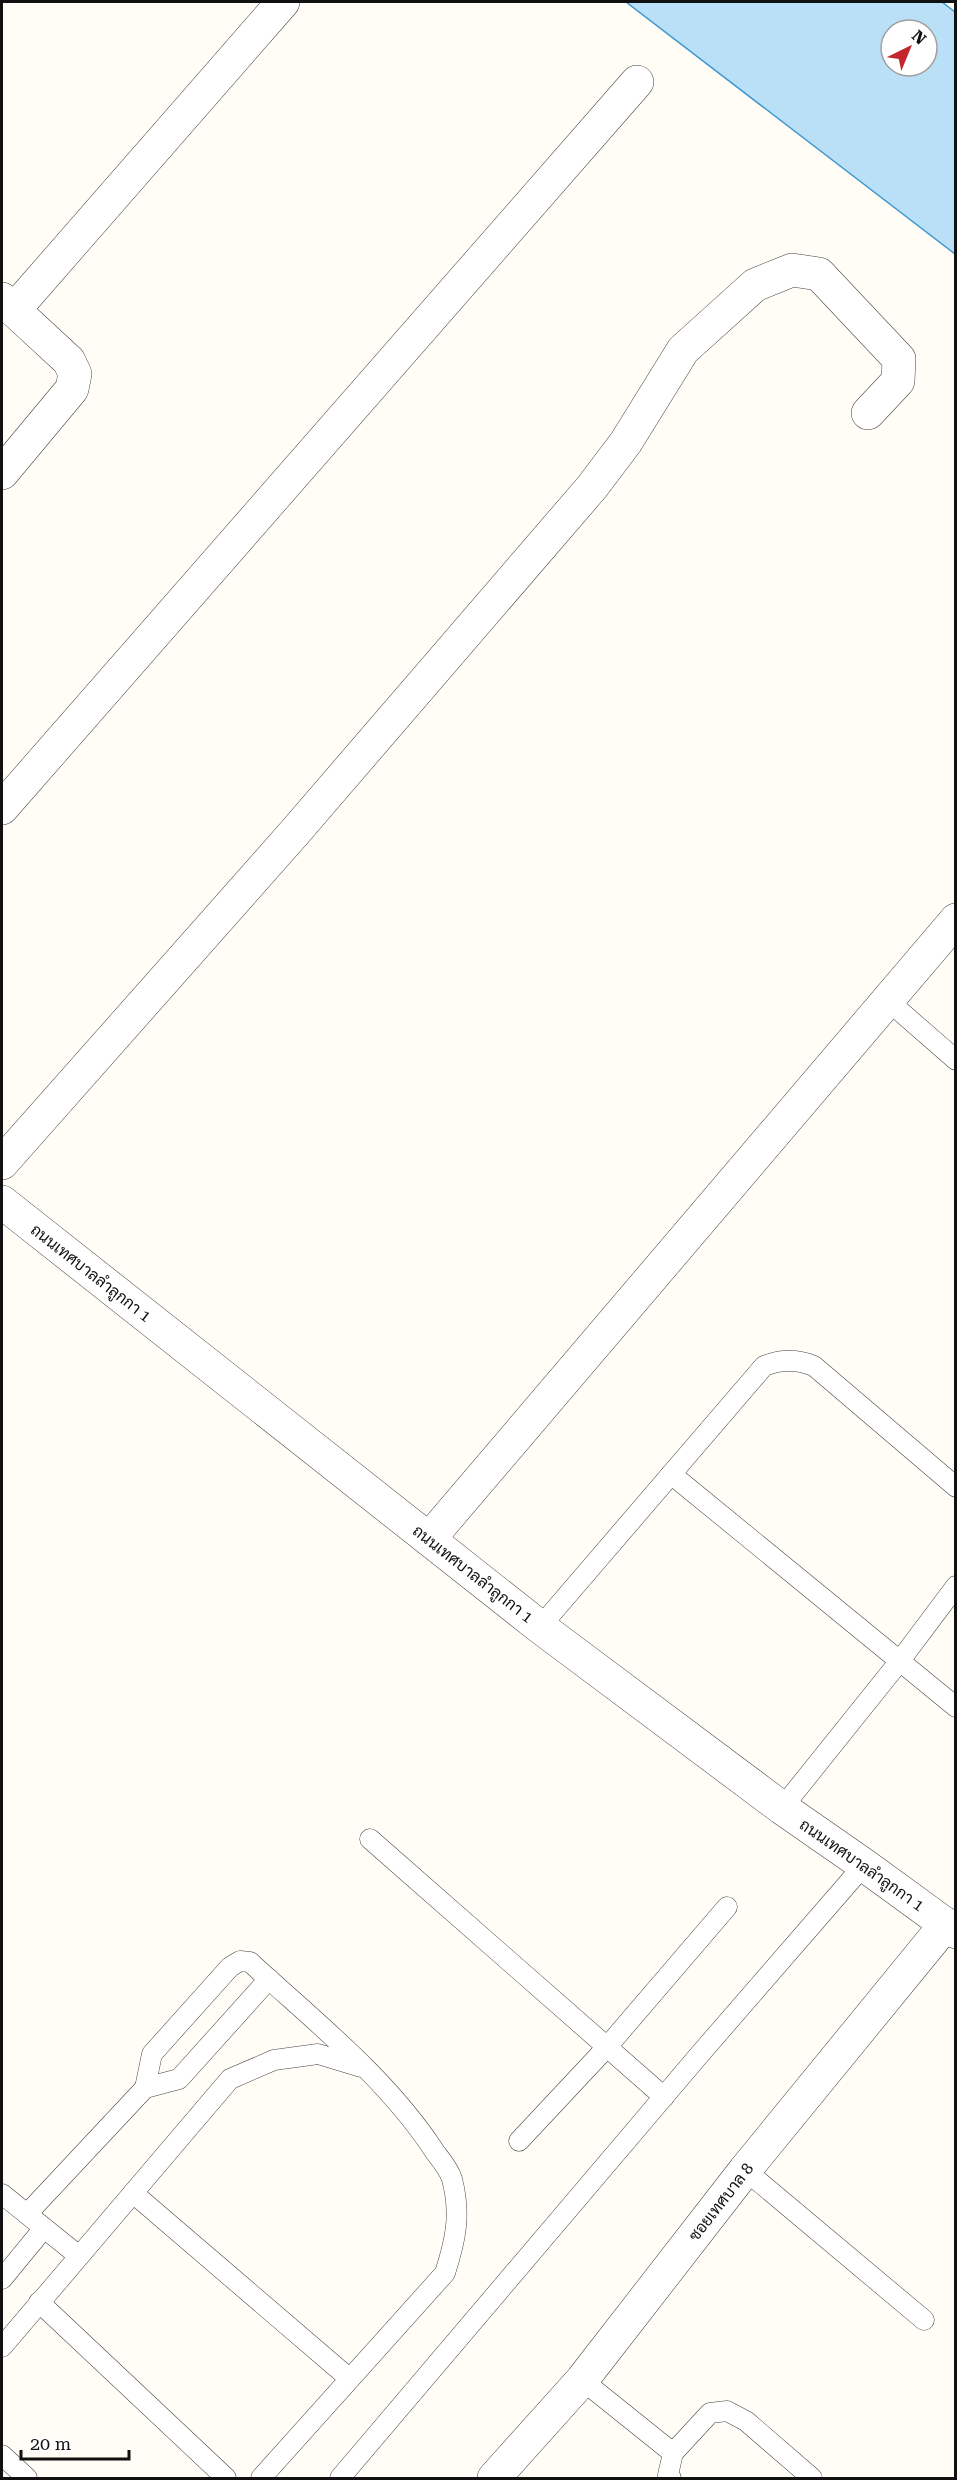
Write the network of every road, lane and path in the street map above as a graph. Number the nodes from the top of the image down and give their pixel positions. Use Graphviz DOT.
graph roads {
  1 [pos="283,2"];
  2 [pos="637,82"];
  3 [pos="8,304"];
  4 [pos="868,413"];
  5 [pos="2,473"];
  6 [pos="2,808"];
  7 [pos="956,920"];
  8 [pos="886,999"];
  9 [pos="956,1060"];
  10 [pos="2,1162"];
  11 [pos="2,1202"];
  12 [pos="671,1474"];
  13 [pos="956,1487"];
  14 [pos="429,1539"];
  15 [pos="956,1586"];
  16 [pos="540,1627"];
  17 [pos="899,1662"];
  18 [pos="956,1707"];
  19 [pos="782,1808"];
  20 [pos="370,1839"];
  21 [pos="864,1865"];
  22 [pos="727,1907"];
  23 [pos="951,1928"];
  24 [pos="269,1979"];
  25 [pos="606,2047"];
  26 [pos="366,2069"];
  27 [pos="145,2088"];
  28 [pos="664,2097"];
  29 [pos="519,2141"];
  30 [pos="745,2170"];
  31 [pos="132,2193"];
  32 [pos="2,2194"];
  33 [pos="27,2214"];
  34 [pos="44,2228"];
  35 [pos="79,2256"];
  36 [pos="2,2279"];
  37 [pos="39,2302"];
  38 [pos="924,2320"];
  39 [pos="2,2347"];
  40 [pos="350,2379"];
  41 [pos="582,2380"];
  42 [pos="673,2453"];
  43 [pos="2,2455"];
  44 [pos="27,2478"];
  45 [pos="226,2478"];
  46 [pos="261,2478"];
  47 [pos="340,2478"];
  48 [pos="494,2478"];
  49 [pos="671,2478"];
  50 [pos="812,2478"];
  1 -- 3 [label="street"];
  2 -- 6 [label="street"];
  3 -- 5 [label="street"];
  4 -- 10 [label="street"];
  7 -- 8 [label="street"];
  8 -- 9 [label="lane"];
  8 -- 14 [label="street"];
  11 -- 14 [label="street, ถนนเทศบาลลำลูกกา 1"];
  12 -- 13 [label="lane"];
  12 -- 16 [label="lane"];
  12 -- 17 [label="lane"];
  14 -- 16 [label="street, ถนนเทศบาลลำลูกกา 1"];
  15 -- 17 [label="lane"];
  16 -- 19 [label="street, ถนนเทศบาลลำลูกกา 1"];
  17 -- 18 [label="lane"];
  17 -- 19 [label="lane"];
  19 -- 21 [label="street, ถนนเทศบาลลำลูกกา 1"];
  20 -- 25 [label="lane"];
  21 -- 23 [label="street, ถนนเทศบาลลำลูกกา 1"];
  21 -- 28 [label="lane"];
  22 -- 25 [label="lane"];
  23 -- 30 [label="street, ซอยเทศบาล 8"];
  24 -- 26 [label="lane"];
  24 -- 27 [label="lane"];
  24 -- 27 [label="lane"];
  25 -- 28 [label="lane"];
  25 -- 29 [label="lane"];
  26 -- 31 [label="lane"];
  26 -- 40 [label="lane"];
  27 -- 33 [label="lane"];
  28 -- 47 [label="lane"];
  30 -- 38 [label="lane"];
  30 -- 41 [label="street, ซอยเทศบาล 8"];
  31 -- 35 [label="lane"];
  31 -- 40 [label="lane"];
  32 -- 33 [label="lane"];
  33 -- 34 [label="lane"];
  34 -- 35 [label="lane"];
  34 -- 36 [label="lane"];
  35 -- 37 [label="lane"];
  37 -- 39 [label="lane"];
  37 -- 45 [label="lane"];
  40 -- 46 [label="lane"];
  41 -- 42 [label="lane"];
  41 -- 48 [label="street, ซอยเทศบาล 8"];
  42 -- 49 [label="lane"];
  42 -- 50 [label="lane"];
  43 -- 44 [label="lane"];
}
